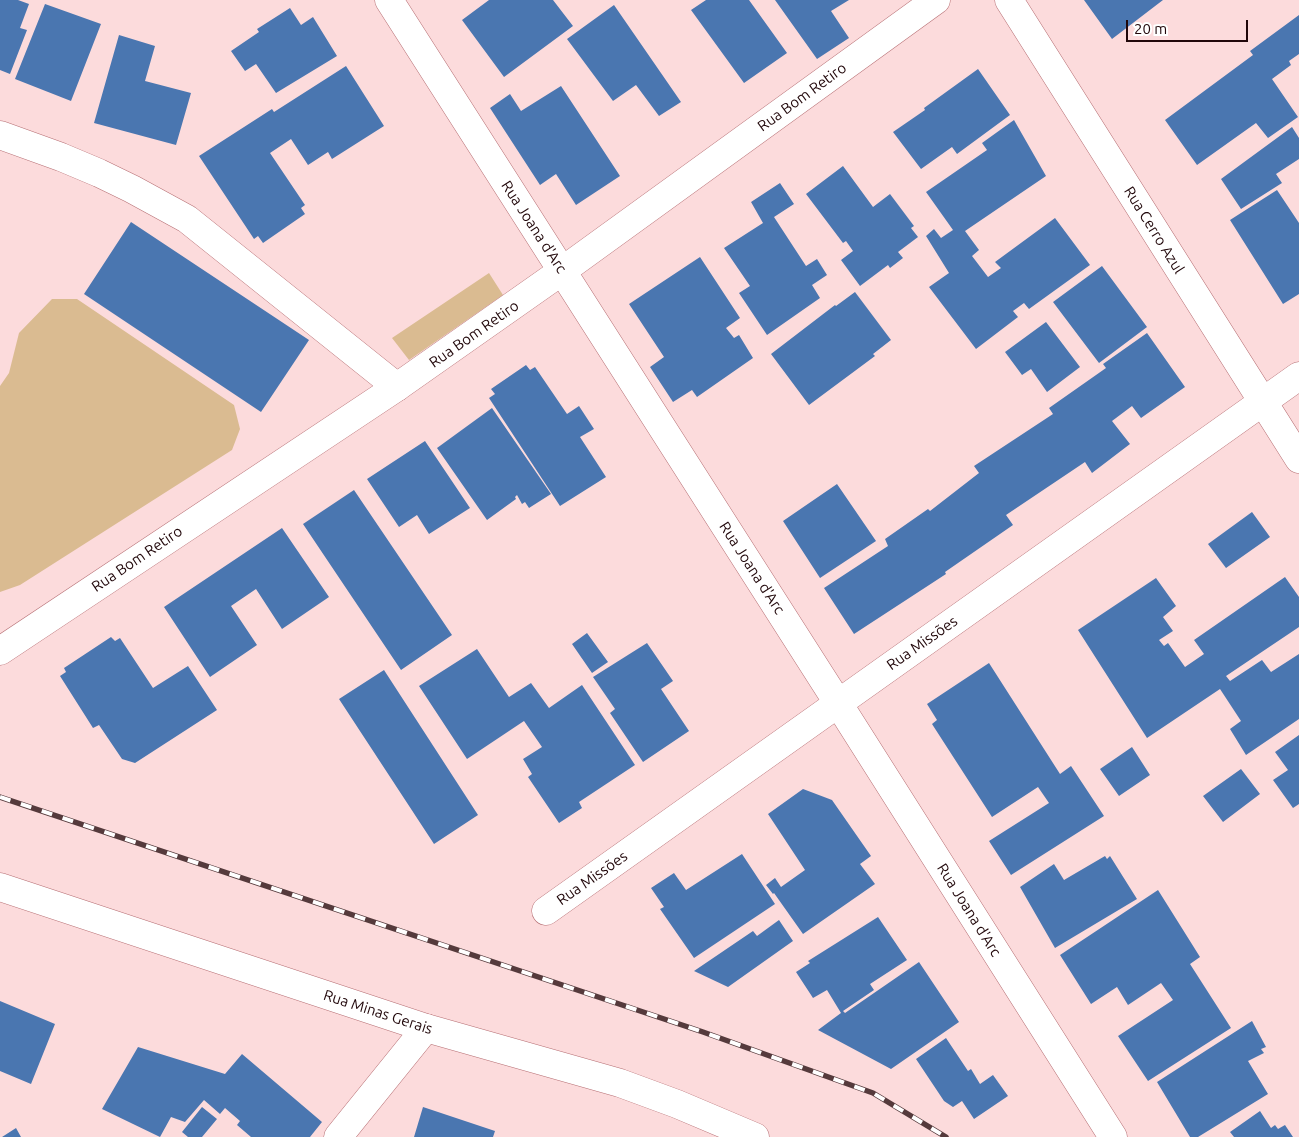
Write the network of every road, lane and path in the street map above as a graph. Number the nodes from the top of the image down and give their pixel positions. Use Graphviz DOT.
graph roads {
  1 [pos="389,0"];
  2 [pos="936,0"];
  3 [pos="1009,0"];
  4 [pos="0,135"];
  5 [pos="562,271"];
  6 [pos="1299,376"];
  7 [pos="397,387"];
  8 [pos="1262,402"];
  9 [pos="1299,459"];
  10 [pos="0,651"];
  11 [pos="838,703"];
  12 [pos="0,887"];
  13 [pos="546,911"];
  14 [pos="426,1028"];
  15 [pos="338,1137"];
  16 [pos="755,1137"];
  17 [pos="1113,1137"];
  1 -- 5 [label="street, Rua Joana d'Arc"];
  2 -- 5 [label="street, Rua Bom Retiro"];
  3 -- 8 [label="street, Rua Cerro Azul"];
  4 -- 7 [label="street"];
  5 -- 7 [label="street, Rua Bom Retiro"];
  5 -- 11 [label="street, Rua Joana d'Arc"];
  6 -- 8 [label="street, Rua Missões"];
  7 -- 10 [label="street, Rua Bom Retiro"];
  8 -- 9 [label="street, Rua Cerro Azul"];
  8 -- 11 [label="street, Rua Missões"];
  11 -- 13 [label="street, Rua Missões"];
  11 -- 17 [label="street, Rua Joana d'Arc"];
  12 -- 14 [label="street, Rua Minas Gerais"];
  14 -- 15 [label="street"];
  14 -- 16 [label="street, Rua Minas Gerais"];
}
